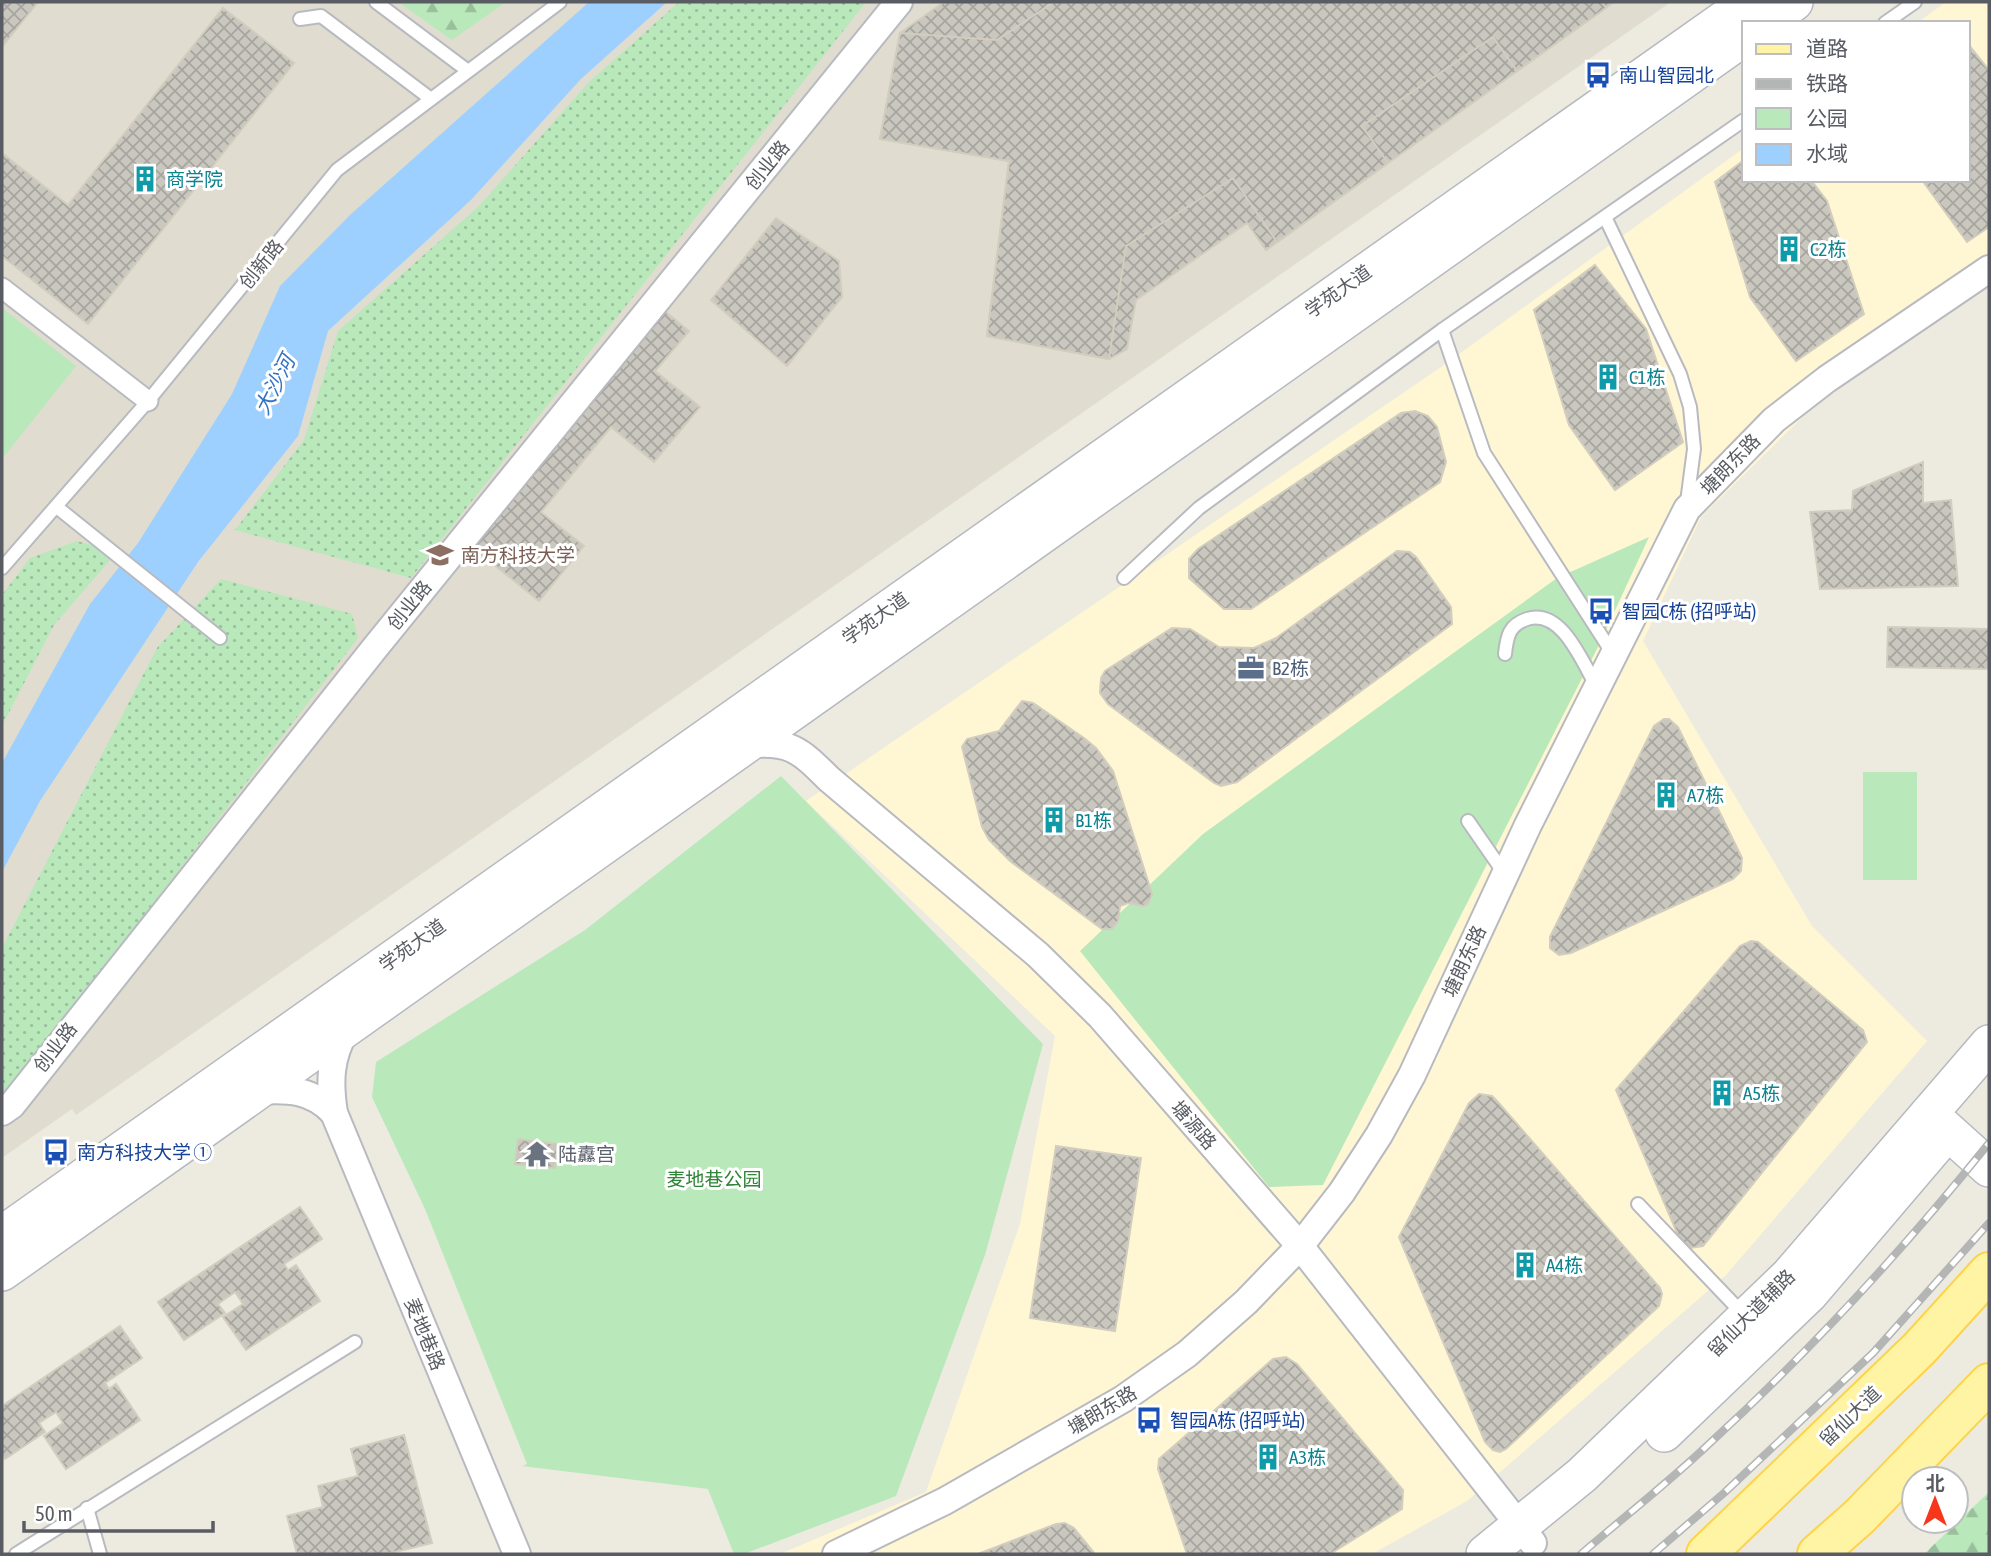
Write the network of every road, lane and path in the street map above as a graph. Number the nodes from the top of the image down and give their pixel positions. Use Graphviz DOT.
graph roads {
  1 [pos="376,2"];
  2 [pos="559,2"];
  3 [pos="899,2"];
  4 [pos="1749,2"];
  5 [pos="1794,2"];
  6 [pos="1915,2"];
  7 [pos="300,19"];
  8 [pos="1768,21"];
  9 [pos="1888,21"];
  10 [pos="1742,38"];
  11 [pos="468,71"];
  12 [pos="431,99"];
  13 [pos="1742,121"];
  14 [pos="1605,217"];
  15 [pos="1989,269"];
  16 [pos="2,288"];
  17 [pos="1442,330"];
  18 [pos="148,401"];
  19 [pos="58,508"];
  20 [pos="1686,509"];
  21 [pos="2,568"];
  22 [pos="1124,578"];
  23 [pos="220,638"];
  24 [pos="1505,654"];
  25 [pos="1614,654"];
  26 [pos="1597,687"];
  27 [pos="804,704"];
  28 [pos="745,746"];
  29 [pos="805,754"];
  30 [pos="1468,821"];
  31 [pos="1504,874"];
  32 [pos="347,1028"];
  33 [pos="1989,1044"];
  34 [pos="1989,1082"];
  35 [pos="257,1091"];
  36 [pos="2,1112"];
  37 [pos="334,1113"];
  38 [pos="1955,1117"];
  39 [pos="1989,1168"];
  40 [pos="1638,1204"];
  41 [pos="2,1235"];
  42 [pos="1300,1246"];
  43 [pos="2,1272"];
  44 [pos="1989,1272"];
  45 [pos="1747,1318"];
  46 [pos="355,1342"];
  47 [pos="1989,1382"];
  48 [pos="87,1508"];
  49 [pos="1524,1541"];
  50 [pos="16,1554"];
  51 [pos="100,1554"];
  52 [pos="517,1554"];
  53 [pos="836,1554"];
  54 [pos="1485,1554"];
  55 [pos="1706,1554"];
  56 [pos="1817,1554"];
  1 -- 11 [label="lane"];
  2 -- 11 [label="lane, 创新路"];
  3 -- 36 [label="street, 创业路"];
  4 -- 41 [label="main road, 学苑大道"];
  5 -- 8 [label="main road"];
  6 -- 9 [label="lane"];
  7 -- 12 [label="lane"];
  10 -- 27 [label="main road, 学苑大道"];
  11 -- 12 [label="lane, 创新路"];
  12 -- 18 [label="lane, 创新路"];
  13 -- 14 [label="lane"];
  14 -- 17 [label="lane"];
  14 -- 20 [label="lane"];
  15 -- 20 [label="street, 塘朗东路"];
  16 -- 18 [label="street"];
  17 -- 22 [label="lane"];
  17 -- 25 [label="lane"];
  18 -- 19 [label="lane, 创新路"];
  19 -- 21 [label="lane, 创新路"];
  19 -- 23 [label="lane"];
  20 -- 25 [label="street, 塘朗东路"];
  24 -- 26 [label="lane"];
  25 -- 26 [label="street, 塘朗东路"];
  26 -- 31 [label="street, 塘朗东路"];
  27 -- 28 [label="main road, 学苑大道"];
  27 -- 29 [label="street"];
  28 -- 29 [label="street, 塘源路"];
  28 -- 32 [label="main road, 学苑大道"];
  29 -- 42 [label="street, 塘源路"];
  30 -- 31 [label="lane"];
  31 -- 42 [label="street, 塘朗东路"];
  32 -- 35 [label="main road, 学苑大道"];
  32 -- 37 [label="street, 麦地巷路"];
  33 -- 38 [label="main road, 留仙大道辅路"];
  34 -- 38 [label="main road, 留仙大道辅路"];
  35 -- 37 [label="street"];
  35 -- 43 [label="main road, 学苑大道"];
  37 -- 52 [label="street, 麦地巷路"];
  38 -- 39 [label="main road"];
  38 -- 45 [label="main road, 留仙大道辅路"];
  38 -- 49 [label="main road, 留仙大道辅路"];
  40 -- 45 [label="lane"];
  42 -- 49 [label="street, 塘源路"];
  42 -- 53 [label="street, 塘朗东路"];
  44 -- 55 [label="main road, 留仙大道"];
  45 -- 49 [label="main road, 留仙大道辅路"];
  46 -- 48 [label="lane"];
  47 -- 56 [label="main road"];
  48 -- 50 [label="lane"];
  48 -- 51 [label="lane"];
  49 -- 54 [label="main road, 留仙大道辅路"];
}
